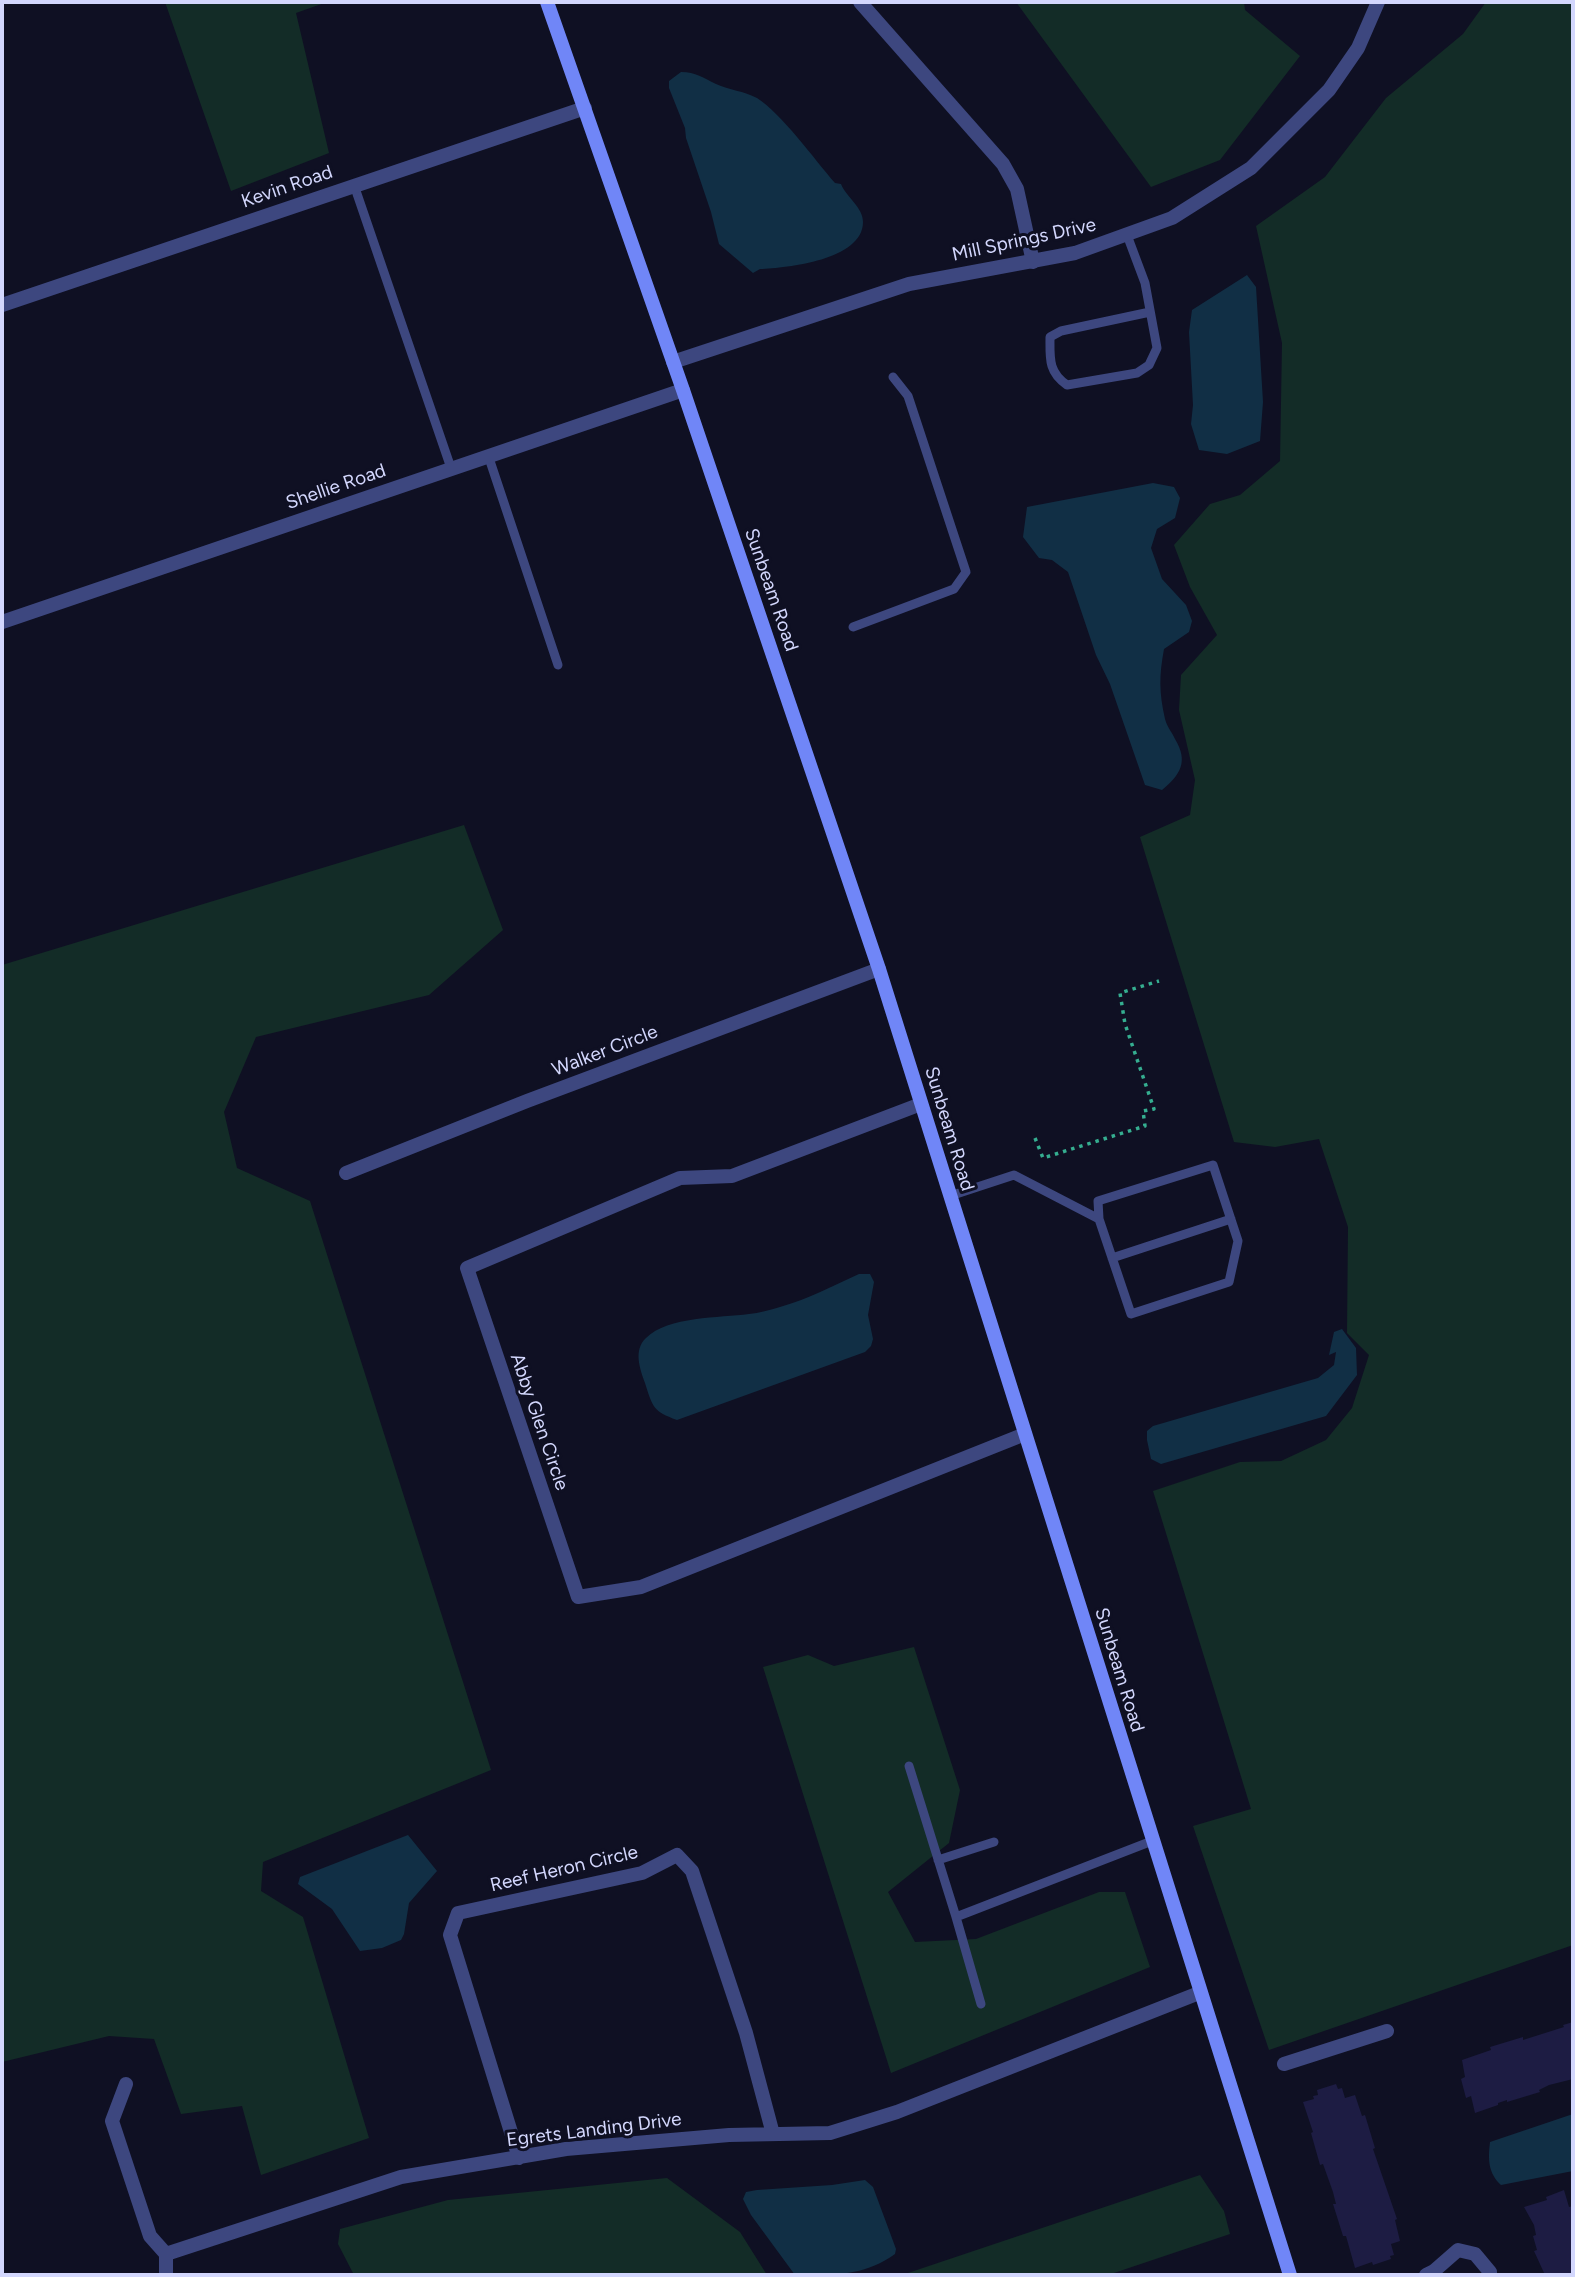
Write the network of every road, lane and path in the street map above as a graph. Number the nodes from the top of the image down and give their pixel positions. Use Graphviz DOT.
graph roads {
  1 [pos="547,2"];
  2 [pos="860,2"];
  3 [pos="1378,2"];
  4 [pos="585,108"];
  5 [pos="354,185"];
  6 [pos="1127,235"];
  7 [pos="1033,262"];
  8 [pos="2,305"];
  9 [pos="1150,312"];
  10 [pos="673,362"];
  11 [pos="893,377"];
  12 [pos="683,390"];
  13 [pos="488,455"];
  14 [pos="451,468"];
  15 [pos="2,622"];
  16 [pos="853,627"];
  17 [pos="558,664"];
  18 [pos="879,969"];
  19 [pos="1159,981"];
  20 [pos="922,1104"];
  21 [pos="1035,1138"];
  22 [pos="346,1173"];
  23 [pos="950,1196"];
  24 [pos="1099,1219"];
  25 [pos="1231,1219"];
  26 [pos="1112,1258"];
  27 [pos="1025,1434"];
  28 [pos="909,1766"];
  29 [pos="1152,1841"];
  30 [pos="994,1842"];
  31 [pos="938,1860"];
  32 [pos="956,1917"];
  33 [pos="1199,1993"];
  34 [pos="981,2004"];
  35 [pos="1387,2031"];
  36 [pos="1284,2064"];
  37 [pos="126,2084"];
  38 [pos="773,2134"];
  39 [pos="519,2158"];
  40 [pos="166,2254"];
  41 [pos="166,2275"];
  42 [pos="1290,2275"];
  43 [pos="1426,2275"];
  44 [pos="1490,2275"];
  1 -- 4 [label="street, Sunbeam Road"];
  2 -- 7 [label="street"];
  3 -- 6 [label="street, Mill Springs Drive"];
  4 -- 5 [label="street, Kevin Road"];
  4 -- 10 [label="street, Sunbeam Road"];
  5 -- 8 [label="street, Kevin Road"];
  5 -- 14 [label="lane"];
  6 -- 7 [label="street, Mill Springs Drive"];
  6 -- 9 [label="lane"];
  7 -- 10 [label="street, Mill Springs Drive"];
  9 -- 9 [label="lane"];
  10 -- 12 [label="street, Sunbeam Road"];
  11 -- 16 [label="lane"];
  12 -- 13 [label="street, Shellie Road"];
  12 -- 18 [label="street, Sunbeam Road"];
  13 -- 14 [label="street, Shellie Road"];
  13 -- 17 [label="lane"];
  14 -- 15 [label="street, Shellie Road"];
  18 -- 20 [label="street, Sunbeam Road"];
  18 -- 22 [label="street, Walker Circle"];
  19 -- 21 [label="path"];
  20 -- 23 [label="street, Sunbeam Road"];
  20 -- 27 [label="street, Abby Glen Circle"];
  23 -- 24 [label="lane"];
  23 -- 27 [label="street, Sunbeam Road"];
  24 -- 25 [label="lane"];
  24 -- 26 [label="lane"];
  25 -- 26 [label="lane"];
  25 -- 26 [label="lane"];
  27 -- 29 [label="street, Sunbeam Road"];
  28 -- 31 [label="lane"];
  29 -- 32 [label="lane"];
  29 -- 33 [label="street, Sunbeam Road"];
  30 -- 31 [label="lane"];
  31 -- 32 [label="lane"];
  32 -- 34 [label="lane"];
  33 -- 38 [label="street, Egrets Landing Drive"];
  33 -- 42 [label="street, Sunbeam Road"];
  35 -- 36 [label="street"];
  37 -- 40 [label="street"];
  38 -- 39 [label="street, Egrets Landing Drive"];
  38 -- 39 [label="street, Reef Heron Circle"];
  39 -- 40 [label="street, Egrets Landing Drive"];
  40 -- 41 [label="street"];
  43 -- 44 [label="street"];
}
